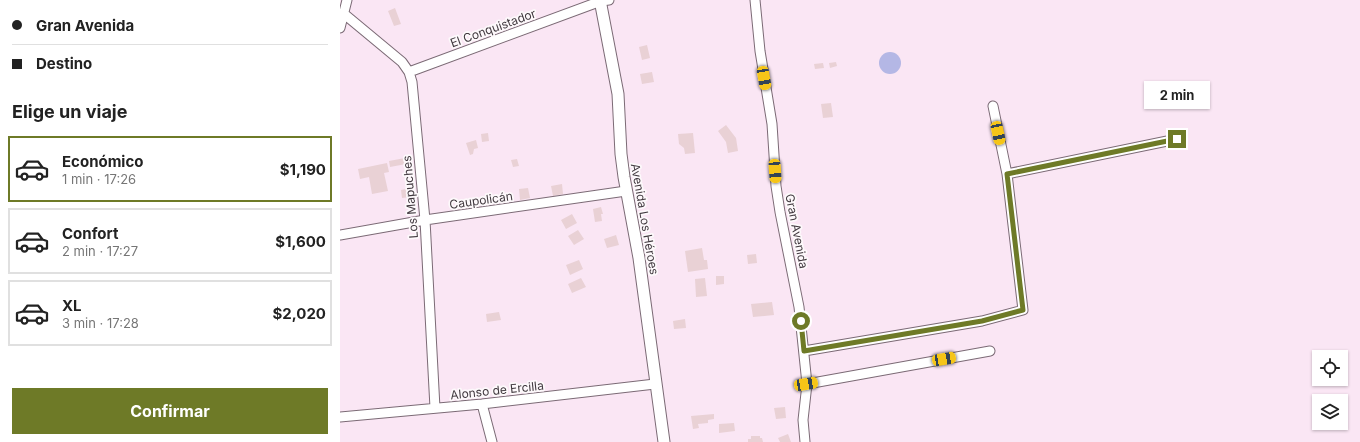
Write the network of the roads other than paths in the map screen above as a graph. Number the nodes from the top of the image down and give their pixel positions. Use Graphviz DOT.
graph roads {
  1 [pos="347,0"];
  2 [pos="603,0"];
  3 [pos="755,0"];
  4 [pos="343,13"];
  5 [pos="340,28"];
  6 [pos="409,72"];
  7 [pos="993,106"];
  8 [pos="1177,139"];
  9 [pos="1007,174"];
  10 [pos="626,191"];
  11 [pos="425,220"];
  12 [pos="340,235"];
  13 [pos="804,351"];
  14 [pos="990,351"];
  15 [pos="656,384"];
  16 [pos="806,384"];
  17 [pos="482,404"];
  18 [pos="435,408"];
  19 [pos="340,417"];
  20 [pos="492,442"];
  21 [pos="664,442"];
  22 [pos="805,442"];
  1 -- 4 [label="street"];
  2 -- 6 [label="street, El Conquistador"];
  2 -- 10 [label="street, Avenida Los Héroes"];
  3 -- 13 [label="street, Gran Avenida"];
  4 -- 5 [label="street"];
  4 -- 6 [label="street, Los Mapuches"];
  6 -- 11 [label="street, Los Mapuches"];
  7 -- 9 [label="street"];
  8 -- 9 [label="street"];
  9 -- 13 [label="street"];
  10 -- 11 [label="street, Caupolicán"];
  10 -- 15 [label="street, Avenida Los Héroes"];
  11 -- 12 [label="street, Caupolicán"];
  11 -- 18 [label="street, Los Mapuches"];
  13 -- 16 [label="street, Gran Avenida"];
  14 -- 16 [label="street"];
  15 -- 17 [label="street, Alonso de Ercilla"];
  15 -- 21 [label="street, Avenida Los Héroes"];
  16 -- 22 [label="street, Gran Avenida"];
  17 -- 18 [label="street, Alonso de Ercilla"];
  17 -- 20 [label="street"];
  18 -- 19 [label="street, Alonso de Ercilla"];
}
